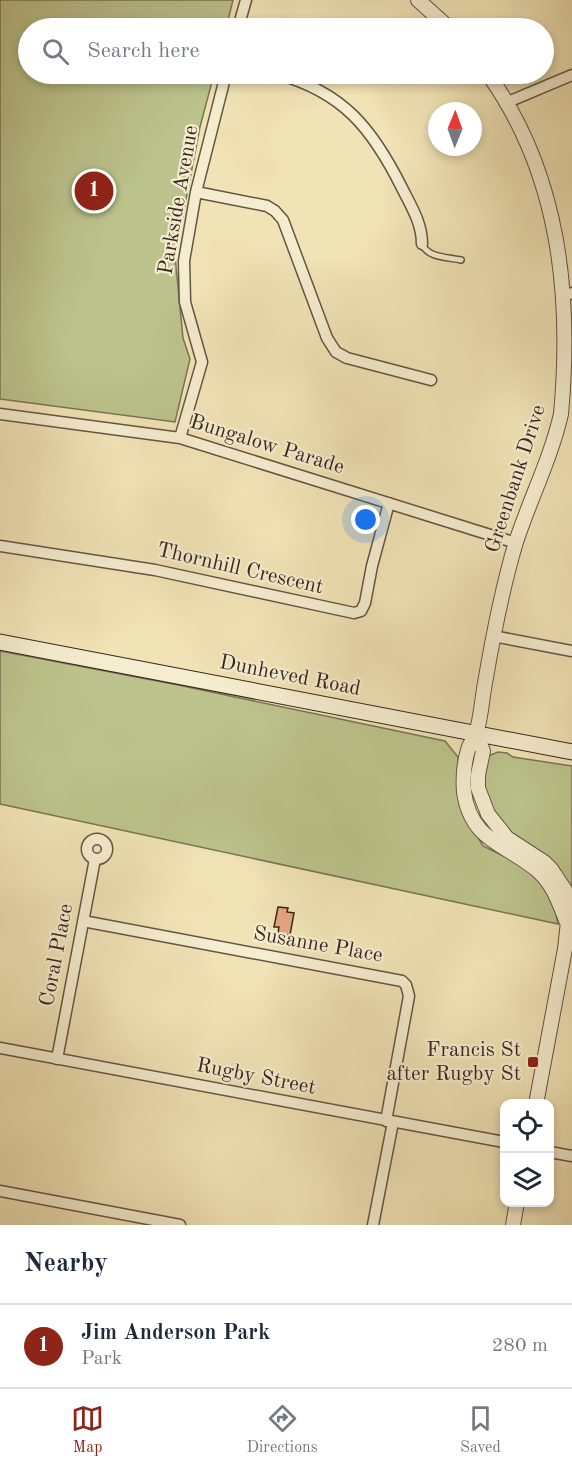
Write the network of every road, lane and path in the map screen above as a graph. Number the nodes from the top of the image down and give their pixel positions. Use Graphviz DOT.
graph roads {
  1 [pos="246,0"];
  2 [pos="418,0"];
  3 [pos="241,18"];
  4 [pos="439,18"];
  5 [pos="572,75"];
  6 [pos="554,83"];
  7 [pos="223,84"];
  8 [pos="307,84"];
  9 [pos="495,84"];
  10 [pos="551,84"];
  11 [pos="508,102"];
  12 [pos="196,192"];
  13 [pos="422,244"];
  14 [pos="460,260"];
  15 [pos="571,293"];
  16 [pos="431,380"];
  17 [pos="568,395"];
  18 [pos="0,414"];
  19 [pos="180,438"];
  20 [pos="389,503"];
  21 [pos="516,543"];
  22 [pos="0,546"];
  23 [pos="494,636"];
  24 [pos="0,642"];
  25 [pos="572,651"];
  26 [pos="476,733"];
  27 [pos="572,752"];
  28 [pos="95,859"];
  29 [pos="83,921"];
  30 [pos="0,1048"];
  31 [pos="57,1059"];
  32 [pos="537,1099"];
  33 [pos="390,1122"];
  34 [pos="500,1141"];
  35 [pos="554,1153"];
  36 [pos="572,1156"];
  37 [pos="0,1191"];
  38 [pos="516,1207"];
  39 [pos="115,1213"];
  40 [pos="113,1225"];
  41 [pos="180,1225"];
  42 [pos="373,1225"];
  43 [pos="513,1225"];
  1 -- 3 [label="street"];
  2 -- 4 [label="street"];
  5 -- 6 [label="street"];
  7 -- 12 [label="street, Parkside Avenue"];
  8 -- 13 [label="street"];
  9 -- 11 [label="street, Greenbank Drive"];
  10 -- 11 [label="street"];
  11 -- 15 [label="street, Greenbank Drive"];
  12 -- 16 [label="street"];
  12 -- 19 [label="street, Parkside Avenue"];
  13 -- 14 [label="lane"];
  15 -- 17 [label="street, Greenbank Drive"];
  17 -- 21 [label="street, Greenbank Drive"];
  18 -- 19 [label="street, Bungalow Parade"];
  19 -- 20 [label="street, Bungalow Parade"];
  20 -- 21 [label="street, Bungalow Parade"];
  20 -- 22 [label="street, Thornhill Crescent"];
  21 -- 23 [label="street, Greenbank Drive"];
  23 -- 25 [label="street"];
  23 -- 26 [label="street, Greenbank Drive"];
  24 -- 26 [label="main road, Dunheved Road"];
  26 -- 27 [label="main road, Dunheved Road"];
  26 -- 32 [label="street, Greenbank Drive"];
  28 -- 29 [label="street, Coral Place"];
  29 -- 31 [label="street, Coral Place"];
  29 -- 33 [label="street, Susanne Place"];
  30 -- 31 [label="street, Rugby Street"];
  31 -- 33 [label="street, Rugby Street"];
  33 -- 34 [label="street, Rugby Street"];
  33 -- 42 [label="street, Susanne Place"];
  35 -- 36 [label="street"];
  37 -- 39 [label="street"];
  38 -- 43 [label="street"];
  39 -- 40 [label="street"];
  39 -- 41 [label="street"];
}
